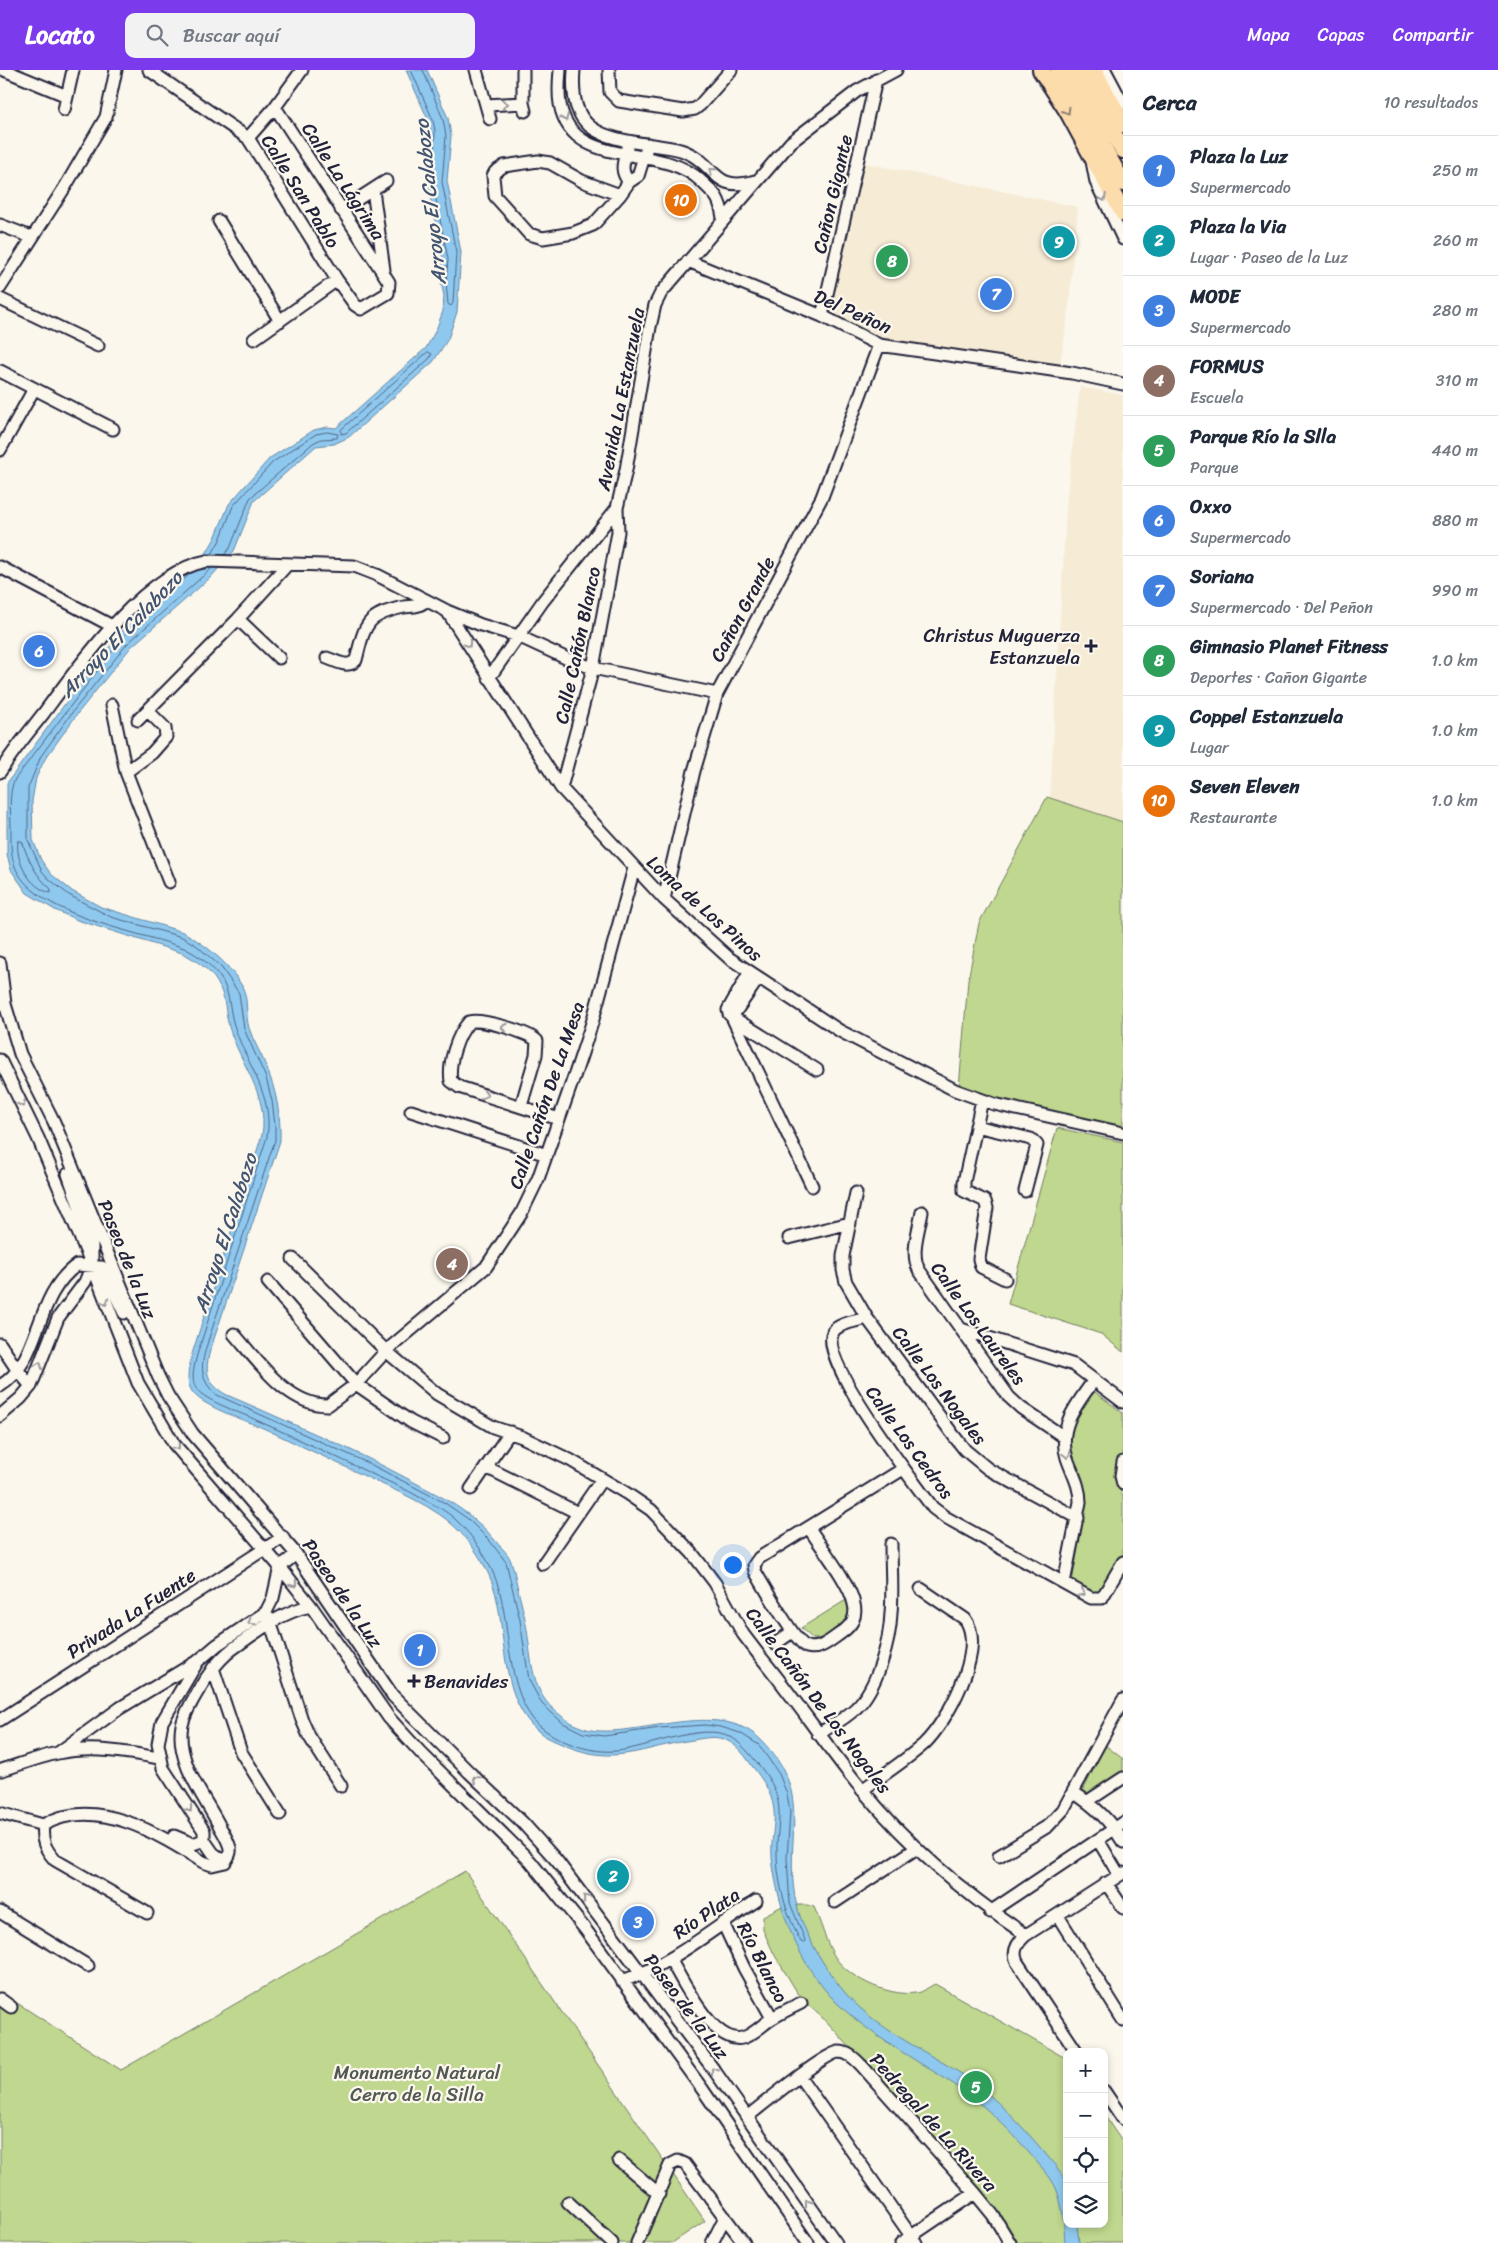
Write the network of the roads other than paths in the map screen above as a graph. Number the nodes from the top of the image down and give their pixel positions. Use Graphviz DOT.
graph roads {
  1 [pos="4,70"];
  2 [pos="73,70"];
  3 [pos="116,70"];
  4 [pos="148,70"];
  5 [pos="302,70"];
  6 [pos="476,70"];
  7 [pos="523,70"];
  8 [pos="560,70"];
  9 [pos="574,70"];
  10 [pos="609,70"];
  11 [pos="731,70"];
  12 [pos="896,70"];
  13 [pos="1040,70"];
  14 [pos="1059,70"];
  15 [pos="1076,70"];
  16 [pos="1093,70"];
  17 [pos="1105,70"];
  18 [pos="876,80"];
  19 [pos="67,96"];
  20 [pos="1123,104"];
  21 [pos="486,105"];
  22 [pos="275,107"];
  23 [pos="64,110"];
  24 [pos="490,120"];
  25 [pos="1123,124"];
  26 [pos="248,138"];
  27 [pos="628,141"];
  28 [pos="648,144"];
  29 [pos="1123,150"];
  30 [pos="626,154"];
  31 [pos="1092,155"];
  32 [pos="644,156"];
  33 [pos="386,180"];
  34 [pos="756,181"];
  35 [pos="629,182"];
  36 [pos="1123,183"];
  37 [pos="373,190"];
  38 [pos="620,195"];
  39 [pos="341,210"];
  40 [pos="1123,212"];
  41 [pos="724,218"];
  42 [pos="219,221"];
  43 [pos="0,225"];
  44 [pos="31,237"];
  45 [pos="1123,239"];
  46 [pos="688,262"];
  47 [pos="385,274"];
  48 [pos="337,280"];
  49 [pos="0,288"];
  50 [pos="0,299"];
  51 [pos="361,309"];
  52 [pos="822,316"];
  53 [pos="280,320"];
  54 [pos="254,339"];
  55 [pos="879,345"];
  56 [pos="98,346"];
  57 [pos="0,371"];
  58 [pos="1123,384"];
  59 [pos="34,389"];
  60 [pos="113,429"];
  61 [pos="0,450"];
  62 [pos="616,508"];
  63 [pos="287,565"];
  64 [pos="0,567"];
  65 [pos="426,600"];
  66 [pos="447,611"];
  67 [pos="238,619"];
  68 [pos="112,626"];
  69 [pos="518,636"];
  70 [pos="279,658"];
  71 [pos="326,658"];
  72 [pos="593,668"];
  73 [pos="489,678"];
  74 [pos="716,694"];
  75 [pos="112,705"];
  76 [pos="148,711"];
  77 [pos="138,720"];
  78 [pos="0,772"];
  79 [pos="126,772"];
  80 [pos="561,788"];
  81 [pos="634,868"];
  82 [pos="169,882"];
  83 [pos="664,899"];
  84 [pos="0,963"];
  85 [pos="753,976"];
  86 [pos="732,1017"];
  87 [pos="0,1060"];
  88 [pos="817,1070"];
  89 [pos="982,1100"];
  90 [pos="521,1106"];
  91 [pos="411,1111"];
  92 [pos="559,1119"];
  93 [pos="976,1126"];
  94 [pos="1123,1132"];
  95 [pos="66,1151"];
  96 [pos="547,1155"];
  97 [pos="812,1186"];
  98 [pos="1025,1191"];
  99 [pos="856,1193"];
  100 [pos="922,1212"];
  101 [pos="850,1224"];
  102 [pos="789,1238"];
  103 [pos="293,1259"];
  104 [pos="92,1265"];
  105 [pos="68,1274"];
  106 [pos="1004,1279"];
  107 [pos="268,1282"];
  108 [pos="78,1291"];
  109 [pos="44,1308"];
  110 [pos="58,1318"];
  111 [pos="867,1318"];
  112 [pos="961,1329"];
  113 [pos="140,1333"];
  114 [pos="234,1334"];
  115 [pos="1,1348"];
  116 [pos="386,1351"];
  117 [pos="18,1371"];
  118 [pos="1094,1380"];
  119 [pos="356,1384"];
  120 [pos="0,1386"];
  121 [pos="31,1386"];
  122 [pos="1123,1402"];
  123 [pos="0,1416"];
  124 [pos="510,1432"];
  125 [pos="1064,1437"];
  126 [pos="443,1438"];
  127 [pos="210,1452"];
  128 [pos="1123,1462"];
  129 [pos="192,1466"];
  130 [pos="486,1467"];
  131 [pos="903,1469"];
  132 [pos="602,1479"];
  133 [pos="1123,1484"];
  134 [pos="472,1489"];
  135 [pos="578,1514"];
  136 [pos="1078,1518"];
  137 [pos="809,1528"];
  138 [pos="283,1537"];
  139 [pos="891,1544"];
  140 [pos="265,1548"];
  141 [pos="296,1554"];
  142 [pos="1123,1562"];
  143 [pos="543,1564"];
  144 [pos="280,1567"];
  145 [pos="1064,1583"];
  146 [pos="921,1589"];
  147 [pos="311,1606"];
  148 [pos="266,1612"];
  149 [pos="271,1624"];
  150 [pos="792,1632"];
  151 [pos="352,1636"];
  152 [pos="338,1644"];
  153 [pos="775,1644"];
  154 [pos="198,1661"];
  155 [pos="212,1668"];
  156 [pos="1123,1700"];
  157 [pos="0,1720"];
  158 [pos="162,1722"];
  159 [pos="182,1726"];
  160 [pos="89,1729"];
  161 [pos="818,1734"];
  162 [pos="97,1750"];
  163 [pos="58,1753"];
  164 [pos="159,1758"];
  165 [pos="2,1770"];
  166 [pos="192,1777"];
  167 [pos="1123,1778"];
  168 [pos="340,1786"];
  169 [pos="174,1788"];
  170 [pos="862,1790"];
  171 [pos="1074,1793"];
  172 [pos="1088,1801"];
  173 [pos="0,1813"];
  174 [pos="280,1814"];
  175 [pos="136,1824"];
  176 [pos="43,1825"];
  177 [pos="1119,1826"];
  178 [pos="204,1840"];
  179 [pos="1098,1840"];
  180 [pos="1123,1842"];
  181 [pos="917,1848"];
  182 [pos="999,1856"];
  183 [pos="225,1862"];
  184 [pos="1121,1874"];
  185 [pos="1106,1883"];
  186 [pos="756,1901"];
  187 [pos="835,1902"];
  188 [pos="1123,1908"];
  189 [pos="0,1912"];
  190 [pos="990,1912"];
  191 [pos="147,1913"];
  192 [pos="1058,1916"];
  193 [pos="602,1919"];
  194 [pos="723,1923"];
  195 [pos="584,1930"];
  196 [pos="1026,1936"];
  197 [pos="670,1959"];
  198 [pos="88,1966"];
  199 [pos="641,1975"];
  200 [pos="622,1981"];
  201 [pos="0,1999"];
  202 [pos="801,2003"];
  203 [pos="11,2007"];
  204 [pos="772,2018"];
  205 [pos="1123,2020"];
  206 [pos="1074,2048"];
  207 [pos="800,2078"];
  208 [pos="1105,2093"];
  209 [pos="746,2117"];
  210 [pos="1123,2119"];
  211 [pos="619,2160"];
  212 [pos="975,2193"];
  213 [pos="659,2194"];
  214 [pos="568,2202"];
  215 [pos="725,2217"];
  216 [pos="910,2241"];
  217 [pos="612,2243"];
  218 [pos="637,2243"];
  219 [pos="712,2243"];
  220 [pos="744,2243"];
  221 [pos="808,2243"];
  222 [pos="836,2243"];
  223 [pos="1010,2243"];
  1 -- 19 [label="street"];
  2 -- 19 [label="street"];
  3 -- 44 [label="street"];
  4 -- 26 [label="street, Calle San Pablo"];
  5 -- 22 [label="street"];
  6 -- 21 [label="street"];
  21 -- 7 [label="street, one-way"];
  8 -- 30 [label="street, one-way"];
  9 -- 27 [label="street"];
  10 -- 11 [label="street"];
  12 -- 18 [label="street, Avenida La Estanzuela"];
  13 -- 31 [label="highway, one-way"];
  14 -- 36 [label="highway"];
  15 -- 29 [label="highway"];
  16 -- 25 [label="highway"];
  17 -- 20 [label="street"];
  18 -- 34 [label="street, Avenida La Estanzuela"];
  18 -- 52 [label="street, Cañon Gigante"];
  19 -- 23 [label="street"];
  21 -- 24 [label="street"];
  22 -- 26 [label="street"];
  22 -- 39 [label="street, Calle La Lágrima"];
  26 -- 48 [label="street, Calle San Pablo"];
  27 -- 28 [label="street"];
  27 -- 30 [label="street"];
  28 -- 32 [label="street"];
  34 -- 28 [label="street, one-way"];
  30 -- 32 [label="street"];
  30 -- 35 [label="street"];
  31 -- 40 [label="highway"];
  31 -- 45 [label="street, one-way"];
  32 -- 35 [label="street"];
  32 -- 41 [label="street"];
  33 -- 37 [label="street"];
  34 -- 41 [label="street, Avenida La Estanzuela"];
  35 -- 38 [label="street"];
  37 -- 39 [label="street"];
  37 -- 47 [label="street, Calle La Lágrima"];
  38 -- 38 [label="street"];
  39 -- 47 [label="street, Calle La Lágrima"];
  41 -- 46 [label="street, Avenida La Estanzuela"];
  42 -- 53 [label="street"];
  43 -- 44 [label="street"];
  44 -- 49 [label="street"];
  46 -- 52 [label="street, Del Peñon"];
  46 -- 62 [label="street, Avenida La Estanzuela"];
  47 -- 51 [label="street, Calle La Lágrima"];
  48 -- 51 [label="street, Calle San Pablo"];
  48 -- 53 [label="street"];
  50 -- 56 [label="street"];
  52 -- 55 [label="street, Del Peñon"];
  53 -- 54 [label="street"];
  55 -- 58 [label="street, Del Peñon"];
  55 -- 74 [label="street, Cañon Grande"];
  57 -- 59 [label="street"];
  59 -- 60 [label="street"];
  59 -- 61 [label="street"];
  62 -- 69 [label="street, Avenida La Estanzuela"];
  62 -- 72 [label="street, Calle Cañón Blanco"];
  63 -- 65 [label="street"];
  63 -- 67 [label="street"];
  63 -- 68 [label="street"];
  64 -- 68 [label="street"];
  65 -- 66 [label="street"];
  65 -- 71 [label="street"];
  66 -- 69 [label="street"];
  66 -- 73 [label="street, Loma de Los Pinos, one-way"];
  67 -- 70 [label="street"];
  67 -- 76 [label="street"];
  68 -- 78 [label="street"];
  69 -- 72 [label="street"];
  69 -- 73 [label="street, Avenida La Estanzuela"];
  72 -- 74 [label="street"];
  72 -- 80 [label="street, Calle Cañón Blanco"];
  73 -- 80 [label="street, Loma de Los Pinos"];
  74 -- 83 [label="street, Cañon Grande"];
  75 -- 79 [label="street"];
  76 -- 77 [label="street"];
  76 -- 79 [label="street"];
  79 -- 82 [label="street"];
  80 -- 81 [label="street, Loma de Los Pinos"];
  81 -- 83 [label="street, Loma de Los Pinos"];
  81 -- 92 [label="street, Calle Cañón De La Mesa"];
  83 -- 85 [label="street, Loma de Los Pinos"];
  84 -- 95 [label="street, Paseo de la Luz"];
  85 -- 86 [label="street"];
  85 -- 89 [label="street, Loma de Los Pinos"];
  86 -- 88 [label="street"];
  86 -- 97 [label="street"];
  87 -- 104 [label="street, Paseo de la Luz, one-way"];
  89 -- 93 [label="street"];
  89 -- 94 [label="street, Loma de Los Pinos"];
  90 -- 90 [label="street, one-way"];
  90 -- 92 [label="street"];
  91 -- 96 [label="street"];
  92 -- 96 [label="street, Calle Cañón De La Mesa"];
  93 -- 98 [label="street"];
  93 -- 106 [label="street"];
  95 -- 104 [label="street"];
  95 -- 113 [label="street, Paseo de la Luz"];
  96 -- 116 [label="street, Calle Cañón De La Mesa"];
  99 -- 101 [label="street, Calle Los Nogales"];
  100 -- 112 [label="street, Calle Los Laureles"];
  101 -- 102 [label="street"];
  101 -- 111 [label="street, Calle Los Nogales"];
  103 -- 116 [label="street, Calle Cañón De Los Nogales"];
  104 -- 105 [label="street"];
  104 -- 108 [label="street"];
  104 -- 113 [label="street"];
  104 -- 129 [label="street, Paseo de la Luz, one-way"];
  105 -- 108 [label="street"];
  105 -- 109 [label="street"];
  107 -- 119 [label="street"];
  108 -- 110 [label="street"];
  109 -- 110 [label="street"];
  109 -- 117 [label="street"];
  121 -- 110 [label="street, one-way"];
  111 -- 131 [label="street, Calle Los Cedros"];
  111 -- 136 [label="street, Calle Los Nogales"];
  112 -- 118 [label="street"];
  112 -- 125 [label="street, Calle Los Laureles"];
  113 -- 127 [label="street, Paseo de la Luz"];
  114 -- 119 [label="street, Calle Cañón De La Mesa"];
  115 -- 117 [label="street"];
  116 -- 119 [label="street, Calle Cañón De La Mesa"];
  116 -- 124 [label="street, Calle Cañón De Los Nogales"];
  117 -- 120 [label="street"];
  117 -- 121 [label="street"];
  118 -- 122 [label="street"];
  118 -- 125 [label="street"];
  119 -- 126 [label="street"];
  121 -- 123 [label="street"];
  124 -- 130 [label="street"];
  124 -- 132 [label="street, Calle Cañón De Los Nogales"];
  125 -- 136 [label="street, one-way"];
  127 -- 129 [label="street"];
  127 -- 138 [label="street, Paseo de la Luz"];
  128 -- 133 [label="street"];
  129 -- 140 [label="street, Paseo de la Luz"];
  130 -- 134 [label="street"];
  130 -- 135 [label="street"];
  131 -- 137 [label="street"];
  131 -- 145 [label="street, Calle Los Cedros"];
  132 -- 135 [label="street"];
  132 -- 161 [label="street, Calle Cañón De Los Nogales"];
  135 -- 143 [label="street"];
  136 -- 145 [label="street"];
  137 -- 150 [label="street"];
  137 -- 150 [label="street"];
  138 -- 140 [label="street, Privada La Fuente"];
  138 -- 141 [label="street, Paseo de la Luz"];
  139 -- 161 [label="street"];
  140 -- 144 [label="street, Paseo de la Luz"];
  140 -- 157 [label="street, Privada La Fuente"];
  141 -- 144 [label="street"];
  141 -- 151 [label="street, Paseo de la Luz"];
  145 -- 142 [label="street, Calle Los Cedros, one-way"];
  144 -- 147 [label="street, Paseo de la Luz, one-way"];
  144 -- 148 [label="street"];
  146 -- 170 [label="street"];
  147 -- 149 [label="street"];
  147 -- 152 [label="street, Paseo de la Luz"];
  148 -- 149 [label="street"];
  148 -- 154 [label="street, one-way"];
  149 -- 155 [label="street"];
  149 -- 168 [label="street"];
  150 -- 153 [label="street"];
  151 -- 152 [label="street"];
  193 -- 151 [label="street, Paseo de la Luz, one-way"];
  152 -- 195 [label="street, Paseo de la Luz"];
  154 -- 158 [label="street"];
  154 -- 160 [label="street"];
  155 -- 159 [label="street"];
  155 -- 174 [label="street"];
  156 -- 171 [label="street"];
  158 -- 159 [label="street"];
  158 -- 164 [label="street"];
  159 -- 166 [label="street"];
  160 -- 162 [label="street"];
  160 -- 163 [label="street"];
  161 -- 170 [label="street, Calle Cañón De Los Nogales"];
  162 -- 163 [label="street"];
  162 -- 164 [label="street"];
  163 -- 165 [label="street"];
  164 -- 169 [label="street"];
  166 -- 169 [label="street"];
  166 -- 183 [label="street"];
  167 -- 172 [label="street"];
  169 -- 178 [label="street, one-way"];
  170 -- 181 [label="street, Calle Cañón De Los Nogales"];
  171 -- 172 [label="street"];
  171 -- 182 [label="street"];
  172 -- 177 [label="street"];
  173 -- 176 [label="street"];
  175 -- 176 [label="street"];
  175 -- 178 [label="street"];
  175 -- 183 [label="street"];
  176 -- 191 [label="street"];
  177 -- 179 [label="street"];
  177 -- 180 [label="street"];
  178 -- 183 [label="street"];
  179 -- 184 [label="street"];
  179 -- 190 [label="street"];
  181 -- 187 [label="street"];
  181 -- 190 [label="street, Calle Cañón De Los Nogales"];
  184 -- 185 [label="street"];
  185 -- 188 [label="street"];
  185 -- 192 [label="street"];
  186 -- 194 [label="street, Río Plata"];
  189 -- 198 [label="street"];
  190 -- 196 [label="street, Calle Cañón De Los Nogales"];
  192 -- 196 [label="street"];
  192 -- 205 [label="street"];
  193 -- 195 [label="street"];
  193 -- 199 [label="street, Paseo de la Luz"];
  194 -- 197 [label="street, Río Plata"];
  194 -- 204 [label="street, Río Blanco"];
  195 -- 200 [label="street, Paseo de la Luz"];
  196 -- 206 [label="street"];
  197 -- 199 [label="street, Río Plata"];
  197 -- 204 [label="street"];
  199 -- 200 [label="street, Río Plata"];
  209 -- 199 [label="street, Paseo de la Luz, one-way"];
  200 -- 221 [label="street, Paseo de la Luz"];
  201 -- 203 [label="street"];
  202 -- 204 [label="street"];
  207 -- 209 [label="street, Pedregal de La Rivera"];
  207 -- 212 [label="street, Pedregal de La Rivera"];
  207 -- 216 [label="street"];
  208 -- 210 [label="street"];
  222 -- 209 [label="street, Paseo de la Luz, one-way"];
  211 -- 213 [label="street"];
  212 -- 216 [label="street"];
  212 -- 223 [label="street, Pedregal de La Rivera"];
  213 -- 215 [label="street"];
  213 -- 218 [label="street"];
  214 -- 217 [label="street"];
  215 -- 219 [label="street"];
  215 -- 220 [label="street"];
}
